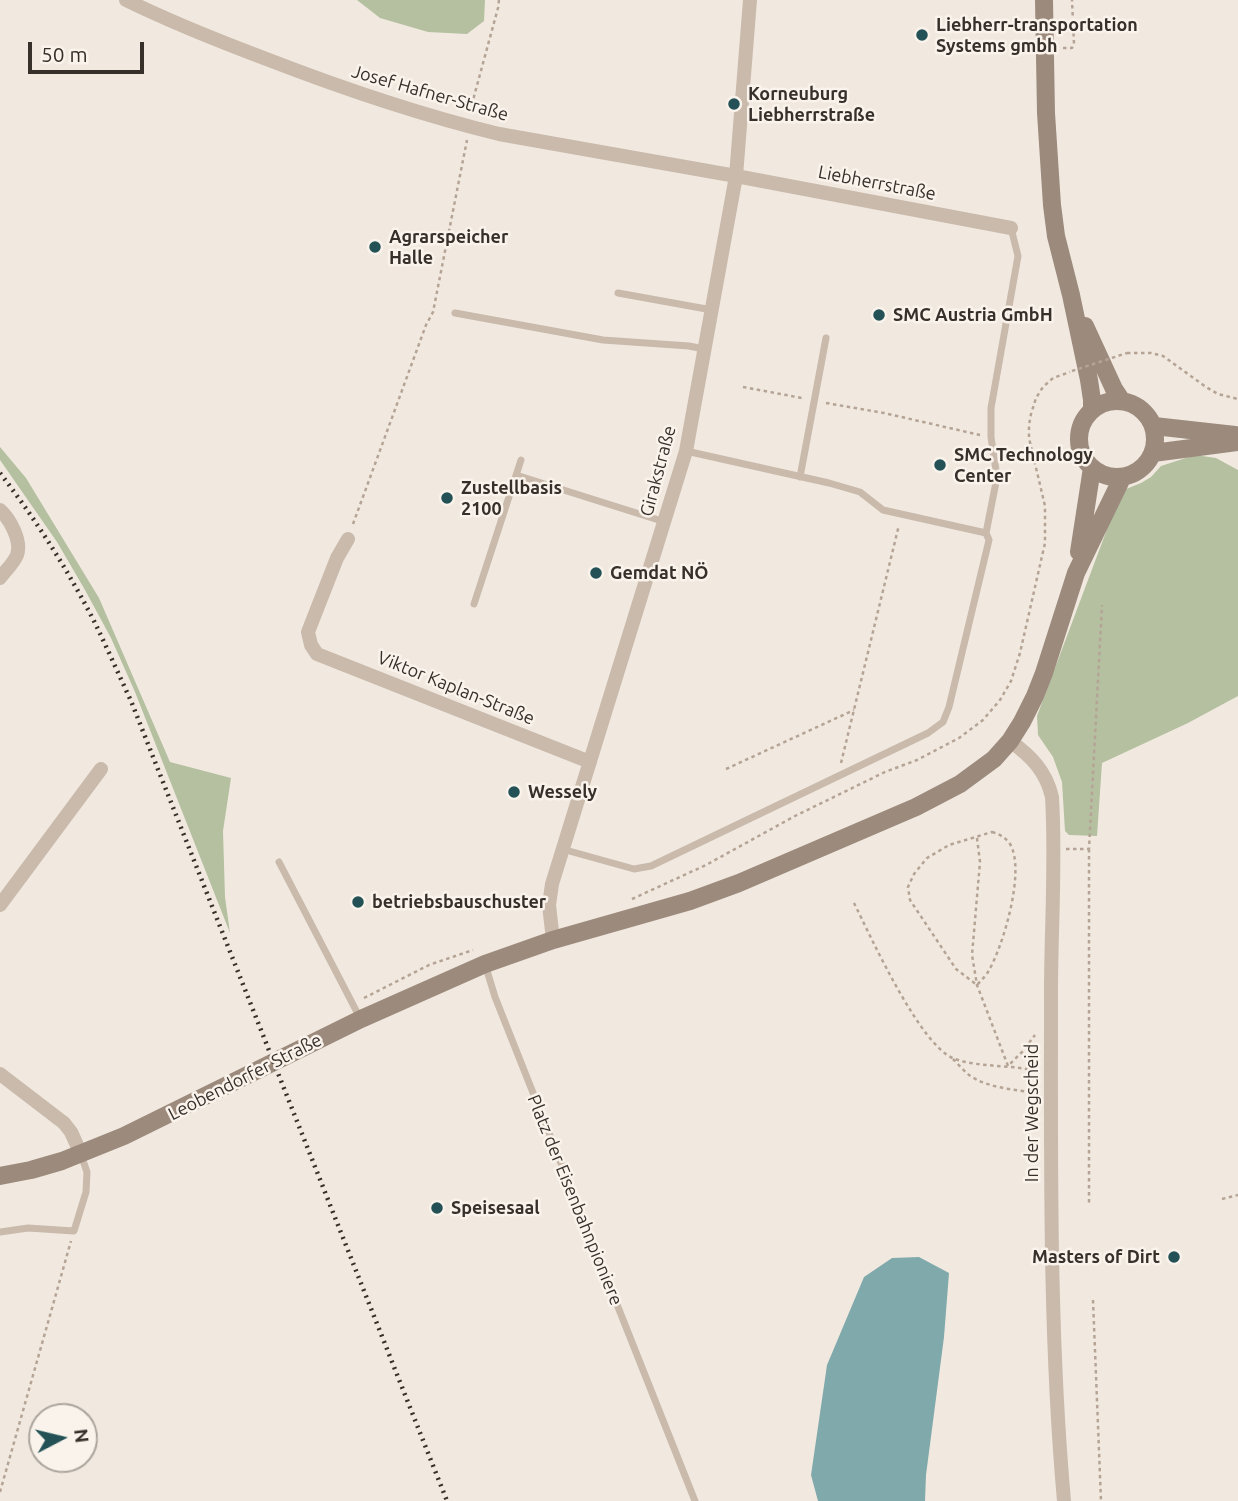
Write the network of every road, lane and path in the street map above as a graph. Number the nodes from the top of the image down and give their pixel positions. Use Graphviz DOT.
graph roads {
  1 [pos="126,0"];
  2 [pos="499,0"];
  3 [pos="750,0"];
  4 [pos="1044,0"];
  5 [pos="1072,0"];
  6 [pos="1045,48"];
  7 [pos="470,127"];
  8 [pos="736,176"];
  9 [pos="1011,228"];
  10 [pos="618,293"];
  11 [pos="1071,295"];
  12 [pos="712,310"];
  13 [pos="455,313"];
  14 [pos="826,338"];
  15 [pos="704,349"];
  16 [pos="743,387"];
  17 [pos="815,400"];
  18 [pos="1238,400"];
  19 [pos="1122,401"];
  20 [pos="1092,410"];
  21 [pos="1154,426"];
  22 [pos="1238,436"];
  23 [pos="990,437"];
  24 [pos="1238,442"];
  25 [pos="686,450"];
  26 [pos="1153,453"];
  27 [pos="521,460"];
  28 [pos="1092,468"];
  29 [pos="516,475"];
  30 [pos="800,477"];
  31 [pos="1122,478"];
  32 [pos="0,510"];
  33 [pos="902,514"];
  34 [pos="665,522"];
  35 [pos="986,533"];
  36 [pos="348,539"];
  37 [pos="1076,573"];
  38 [pos="0,578"];
  39 [pos="474,604"];
  40 [pos="1102,605"];
  41 [pos="854,710"];
  42 [pos="1010,741"];
  43 [pos="590,762"];
  44 [pos="101,769"];
  45 [pos="726,769"];
  46 [pos="838,775"];
  47 [pos="977,837"];
  48 [pos="562,849"];
  49 [pos="1053,849"];
  50 [pos="1088,849"];
  51 [pos="279,862"];
  52 [pos="624,903"];
  53 [pos="854,903"];
  54 [pos="0,905"];
  55 [pos="553,940"];
  56 [pos="484,955"];
  57 [pos="977,985"];
  58 [pos="357,1011"];
  59 [pos="1051,1013"];
  60 [pos="953,1059"];
  61 [pos="1007,1066"];
  62 [pos="0,1074"];
  63 [pos="1051,1077"];
  64 [pos="1051,1094"];
  65 [pos="81,1154"];
  66 [pos="0,1176"];
  67 [pos="1238,1195"];
  68 [pos="1222,1199"];
  69 [pos="1089,1203"];
  70 [pos="74,1231"];
  71 [pos="0,1232"];
  72 [pos="1093,1300"];
  73 [pos="0,1492"];
  74 [pos="695,1501"];
  75 [pos="1064,1501"];
  76 [pos="1101,1501"];
  1 -- 7 [label="street, Josef Hafner-Straße"];
  2 -- 7 [label="path"];
  3 -- 8 [label="street, Girakstraße"];
  4 -- 6 [label="main road"];
  5 -- 6 [label="path"];
  6 -- 11 [label="main road"];
  7 -- 8 [label="street, Josef Hafner-Straße"];
  7 -- 36 [label="path"];
  8 -- 9 [label="street, Liebherrstraße"];
  8 -- 12 [label="street, Girakstraße"];
  9 -- 23 [label="lane"];
  10 -- 12 [label="lane"];
  11 -- 19 [label="main road"];
  11 -- 20 [label="main road"];
  12 -- 15 [label="street, Girakstraße"];
  13 -- 15 [label="lane"];
  14 -- 17 [label="lane"];
  15 -- 25 [label="street, Girakstraße"];
  16 -- 17 [label="path"];
  17 -- 23 [label="path"];
  17 -- 30 [label="lane"];
  18 -- 52 [label="path, bridge"];
  19 -- 20 [label="main road"];
  19 -- 21 [label="main road"];
  20 -- 28 [label="main road"];
  21 -- 22 [label="main road"];
  21 -- 26 [label="main road"];
  23 -- 35 [label="lane"];
  24 -- 26 [label="main road"];
  25 -- 30 [label="lane"];
  25 -- 34 [label="street, Girakstraße"];
  26 -- 31 [label="main road"];
  27 -- 29 [label="lane"];
  28 -- 31 [label="main road"];
  28 -- 37 [label="main road"];
  29 -- 34 [label="lane"];
  29 -- 39 [label="lane"];
  30 -- 33 [label="lane"];
  31 -- 37 [label="main road"];
  32 -- 38 [label="street"];
  33 -- 35 [label="lane"];
  33 -- 41 [label="path"];
  34 -- 43 [label="street, Girakstraße"];
  35 -- 46 [label="lane"];
  36 -- 43 [label="street, Viktor Kaplan-Straße"];
  37 -- 42 [label="main road"];
  40 -- 50 [label="path"];
  41 -- 45 [label="path"];
  41 -- 46 [label="path"];
  42 -- 49 [label="street, In der Wegscheid"];
  42 -- 55 [label="main road"];
  43 -- 48 [label="street, Girakstraße"];
  44 -- 54 [label="street"];
  46 -- 48 [label="lane"];
  47 -- 57 [label="path"];
  47 -- 57 [label="path"];
  47 -- 57 [label="path"];
  48 -- 55 [label="street, Girakstraße"];
  49 -- 50 [label="path"];
  49 -- 59 [label="street, In der Wegscheid"];
  50 -- 69 [label="path"];
  51 -- 58 [label="lane"];
  53 -- 60 [label="path"];
  55 -- 56 [label="main road"];
  56 -- 58 [label="main road, Leobendorfer Straße"];
  56 -- 58 [label="path"];
  56 -- 74 [label="lane, Platz der Eisenbahnpioniere"];
  57 -- 61 [label="path"];
  58 -- 65 [label="main road, Leobendorfer Straße"];
  59 -- 61 [label="path"];
  59 -- 63 [label="street, In der Wegscheid"];
  60 -- 61 [label="path"];
  60 -- 64 [label="path"];
  61 -- 63 [label="path"];
  62 -- 65 [label="street"];
  63 -- 64 [label="street, In der Wegscheid"];
  64 -- 75 [label="street, In der Wegscheid"];
  65 -- 66 [label="main road, Leobendorfer Straße"];
  65 -- 70 [label="lane"];
  67 -- 68 [label="path"];
  70 -- 71 [label="lane"];
  70 -- 73 [label="path"];
  72 -- 76 [label="path"];
}
